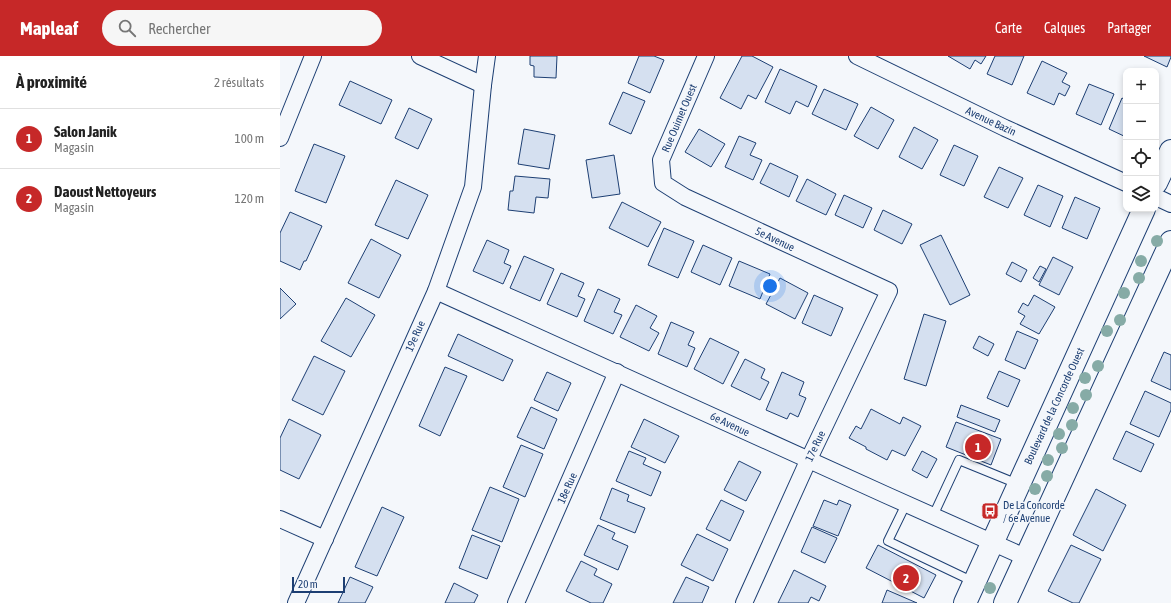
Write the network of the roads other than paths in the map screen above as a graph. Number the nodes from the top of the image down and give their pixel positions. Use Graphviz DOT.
graph roads {
  1 [pos="313,56"];
  2 [pos="420,56"];
  3 [pos="487,56"];
  4 [pos="706,56"];
  5 [pos="857,56"];
  6 [pos="482,85"];
  7 [pos="280,138"];
  8 [pos="1171,151"];
  9 [pos="1159,177"];
  10 [pos="663,182"];
  11 [pos="1123,182"];
  12 [pos="1159,198"];
  13 [pos="1171,204"];
  14 [pos="1143,212"];
  15 [pos="1171,242"];
  16 [pos="436,291"];
  17 [pos="890,291"];
  18 [pos="618,372"];
  19 [pos="808,461"];
  20 [pos="1019,484"];
  21 [pos="906,504"];
  22 [pos="933,516"];
  23 [pos="280,519"];
  24 [pos="324,539"];
  25 [pos="992,542"];
  26 [pos="1026,557"];
  27 [pos="974,582"];
  28 [pos="296,603"];
  29 [pos="516,603"];
  30 [pos="744,603"];
  31 [pos="965,603"];
  32 [pos="1005,603"];
  1 -- 7 [label="street"];
  2 -- 6 [label="street"];
  3 -- 6 [label="street, 19e Rue"];
  4 -- 10 [label="street, Rue Ouimet Ouest"];
  5 -- 11 [label="street, Avenue Bazin"];
  6 -- 16 [label="street, 19e Rue"];
  8 -- 9 [label="street"];
  10 -- 17 [label="street, 5e Avenue"];
  12 -- 13 [label="street"];
  14 -- 20 [label="street, Boulevard de la Concorde Ouest"];
  15 -- 26 [label="street"];
  16 -- 18 [label="street, 6e Avenue"];
  16 -- 24 [label="street, 19e Rue"];
  17 -- 19 [label="street, 17e Rue"];
  18 -- 19 [label="street, 6e Avenue"];
  18 -- 29 [label="street, 18e Rue"];
  19 -- 21 [label="street, 6e Avenue"];
  19 -- 30 [label="street, 17e Rue"];
  20 -- 22 [label="lane"];
  20 -- 25 [label="street, Boulevard de la Concorde Ouest"];
  21 -- 22 [label="street, 6e Avenue"];
  21 -- 27 [label="lane"];
  22 -- 25 [label="street, 6e Avenue"];
  23 -- 24 [label="street"];
  24 -- 28 [label="street, 19e Rue"];
  25 -- 26 [label="street, 6e Avenue"];
  25 -- 27 [label="street, Boulevard de la Concorde Ouest"];
  26 -- 32 [label="street"];
  27 -- 31 [label="street, Boulevard de la Concorde Ouest"];
}
